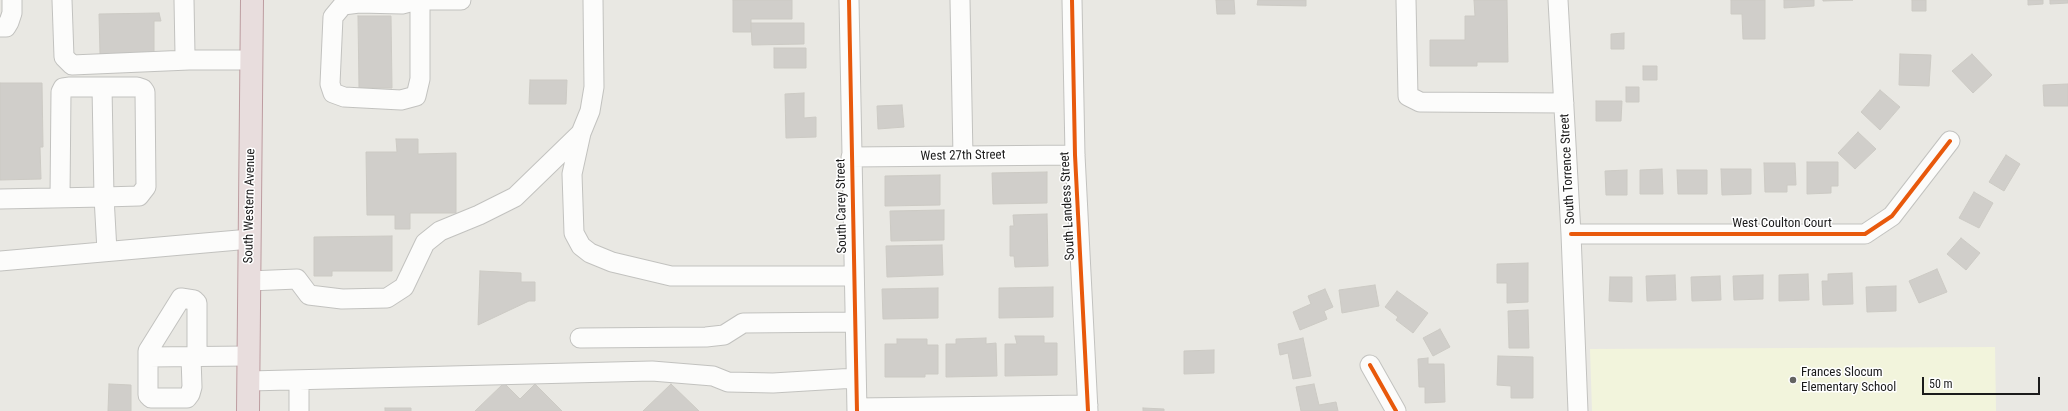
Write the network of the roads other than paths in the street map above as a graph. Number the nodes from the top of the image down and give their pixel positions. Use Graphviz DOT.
graph roads {
  1 [pos="12,0"];
  2 [pos="62,0"];
  3 [pos="184,0"];
  4 [pos="252,0"];
  5 [pos="418,0"];
  6 [pos="426,0"];
  7 [pos="461,0"];
  8 [pos="593,0"];
  9 [pos="849,0"];
  10 [pos="960,0"];
  11 [pos="1072,0"];
  12 [pos="1406,0"];
  13 [pos="1558,0"];
  14 [pos="0,27"];
  15 [pos="189,60"];
  16 [pos="251,60"];
  17 [pos="102,87"];
  18 [pos="1564,103"];
  19 [pos="581,133"];
  20 [pos="1950,141"];
  21 [pos="1075,155"];
  22 [pos="963,156"];
  23 [pos="851,157"];
  24 [pos="60,197"];
  25 [pos="104,197"];
  26 [pos="0,199"];
  27 [pos="1571,234"];
  28 [pos="250,239"];
  29 [pos="107,252"];
  30 [pos="0,261"];
  31 [pos="854,276"];
  32 [pos="249,281"];
  33 [pos="855,322"];
  34 [pos="580,338"];
  35 [pos="249,356"];
  36 [pos="148,357"];
  37 [pos="194,357"];
  38 [pos="1370,365"];
  39 [pos="856,378"];
  40 [pos="299,380"];
  41 [pos="248,381"];
  42 [pos="1088,408"];
  43 [pos="857,409"];
  44 [pos="947,409"];
  45 [pos="248,411"];
  46 [pos="299,411"];
  47 [pos="1396,411"];
  48 [pos="1578,411"];
  1 -- 14 [label="street"];
  2 -- 15 [label="street"];
  3 -- 15 [label="street"];
  4 -- 16 [label="highway, South Western Avenue"];
  5 -- 5 [label="street"];
  6 -- 7 [label="street"];
  8 -- 19 [label="street"];
  9 -- 23 [label="street, South Carey Street"];
  10 -- 22 [label="street"];
  11 -- 21 [label="street, South Landess Street"];
  12 -- 18 [label="street"];
  13 -- 18 [label="street, South Torrence Street"];
  15 -- 16 [label="street"];
  16 -- 28 [label="highway, South Western Avenue"];
  17 -- 24 [label="street"];
  17 -- 25 [label="street"];
  17 -- 25 [label="street"];
  18 -- 27 [label="street, South Torrence Street"];
  19 -- 31 [label="street"];
  19 -- 32 [label="street"];
  20 -- 27 [label="street, West Coulton Court"];
  21 -- 22 [label="street, West 27th Street"];
  21 -- 42 [label="street, South Landess Street"];
  22 -- 23 [label="street, West 27th Street"];
  23 -- 31 [label="street, South Carey Street"];
  24 -- 25 [label="street"];
  24 -- 26 [label="street"];
  25 -- 29 [label="street"];
  27 -- 48 [label="street, South Torrence Street"];
  28 -- 29 [label="street"];
  28 -- 32 [label="highway, South Western Avenue"];
  29 -- 30 [label="street"];
  31 -- 33 [label="street, South Carey Street"];
  32 -- 35 [label="highway, South Western Avenue"];
  33 -- 34 [label="street"];
  33 -- 39 [label="street, South Carey Street"];
  35 -- 37 [label="street"];
  35 -- 41 [label="highway, South Western Avenue"];
  36 -- 37 [label="street"];
  36 -- 37 [label="street"];
  36 -- 37 [label="street"];
  38 -- 47 [label="street"];
  39 -- 40 [label="street"];
  39 -- 43 [label="street, South Carey Street"];
  40 -- 41 [label="street"];
  40 -- 46 [label="street"];
  41 -- 45 [label="highway, South Western Avenue"];
  42 -- 44 [label="street"];
  43 -- 44 [label="street"];
}
